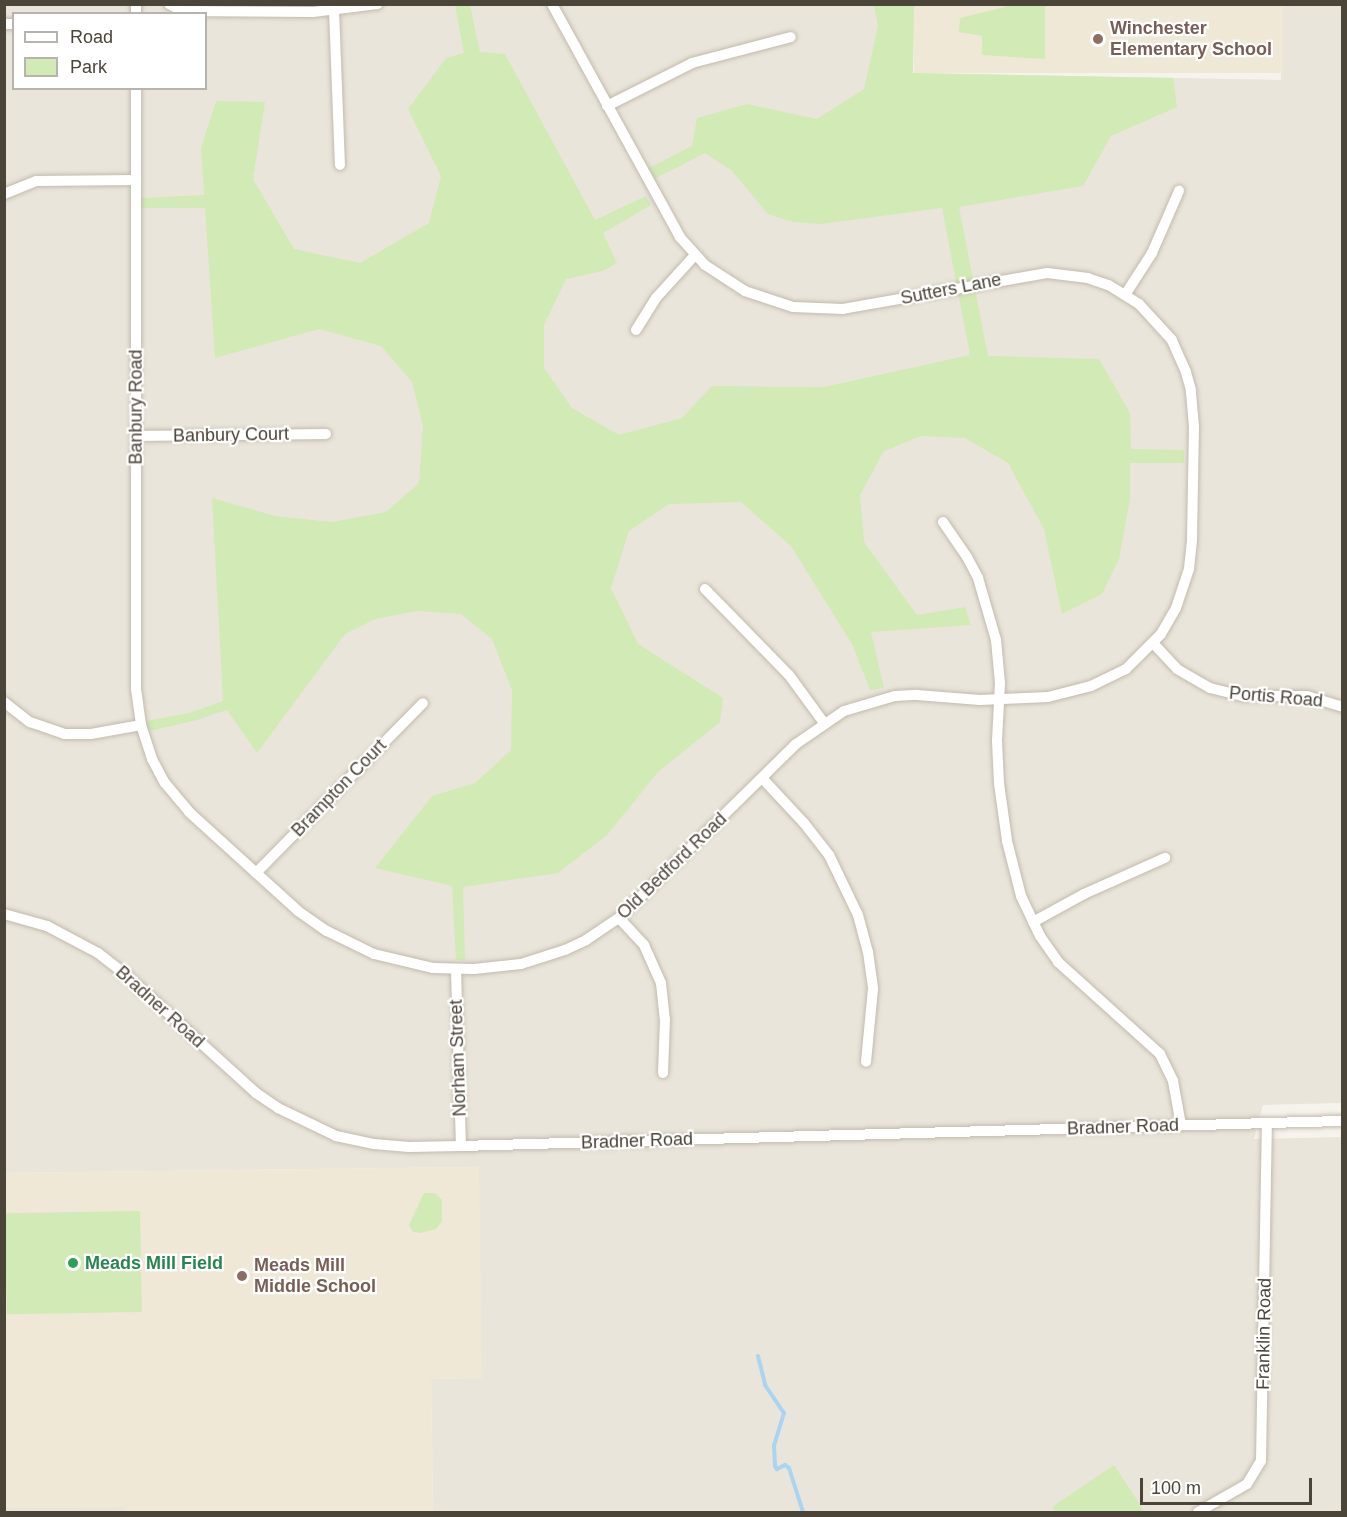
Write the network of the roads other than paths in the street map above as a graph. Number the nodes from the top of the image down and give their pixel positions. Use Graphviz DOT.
graph roads {
  1 [pos="169,4"];
  2 [pos="378,4"];
  3 [pos="552,4"];
  4 [pos="334,10"];
  5 [pos="180,12"];
  6 [pos="791,37"];
  7 [pos="136,90"];
  8 [pos="607,106"];
  9 [pos="340,165"];
  10 [pos="135,180"];
  11 [pos="1179,191"];
  12 [pos="4,194"];
  13 [pos="695,255"];
  14 [pos="1125,295"];
  15 [pos="636,330"];
  16 [pos="326,434"];
  17 [pos="136,436"];
  18 [pos="943,522"];
  19 [pos="705,590"];
  20 [pos="1153,643"];
  21 [pos="999,700"];
  22 [pos="4,702"];
  23 [pos="423,703"];
  24 [pos="1342,707"];
  25 [pos="824,723"];
  26 [pos="141,725"];
  27 [pos="762,778"];
  28 [pos="1165,858"];
  29 [pos="256,873"];
  30 [pos="4,914"];
  31 [pos="619,918"];
  32 [pos="1033,922"];
  33 [pos="456,969"];
  34 [pos="866,1062"];
  35 [pos="663,1073"];
  36 [pos="1342,1121"];
  37 [pos="1267,1123"];
  38 [pos="1181,1125"];
  39 [pos="461,1146"];
  40 [pos="1198,1512"];
  1 -- 5 [label="street"];
  2 -- 4 [label="street"];
  3 -- 8 [label="street, Sutters Lane"];
  4 -- 5 [label="street"];
  4 -- 9 [label="street"];
  6 -- 8 [label="street"];
  7 -- 10 [label="street, Banbury Road"];
  8 -- 13 [label="street, Sutters Lane"];
  10 -- 12 [label="street"];
  10 -- 17 [label="street, Banbury Road"];
  11 -- 14 [label="street"];
  13 -- 14 [label="street, Sutters Lane"];
  13 -- 15 [label="street"];
  14 -- 20 [label="street, Sutters Lane"];
  16 -- 17 [label="street, Banbury Court"];
  17 -- 26 [label="street, Banbury Road"];
  18 -- 21 [label="street"];
  19 -- 25 [label="street"];
  20 -- 21 [label="street, Old Bedford Road"];
  20 -- 24 [label="street, Portis Road"];
  21 -- 25 [label="street, Old Bedford Road"];
  21 -- 32 [label="street"];
  22 -- 26 [label="street"];
  23 -- 29 [label="street, Brampton Court"];
  25 -- 27 [label="street, Old Bedford Road"];
  26 -- 29 [label="street, Old Bedford Road"];
  27 -- 31 [label="street, Old Bedford Road"];
  27 -- 34 [label="street"];
  28 -- 32 [label="street"];
  29 -- 33 [label="street, Old Bedford Road"];
  30 -- 39 [label="street, Bradner Road"];
  31 -- 33 [label="street, Old Bedford Road"];
  31 -- 35 [label="street"];
  32 -- 38 [label="street"];
  33 -- 39 [label="street, Norham Street"];
  36 -- 37 [label="street, Bradner Road"];
  37 -- 38 [label="street, Bradner Road"];
  37 -- 40 [label="street, Franklin Road"];
  38 -- 39 [label="street, Bradner Road"];
}
